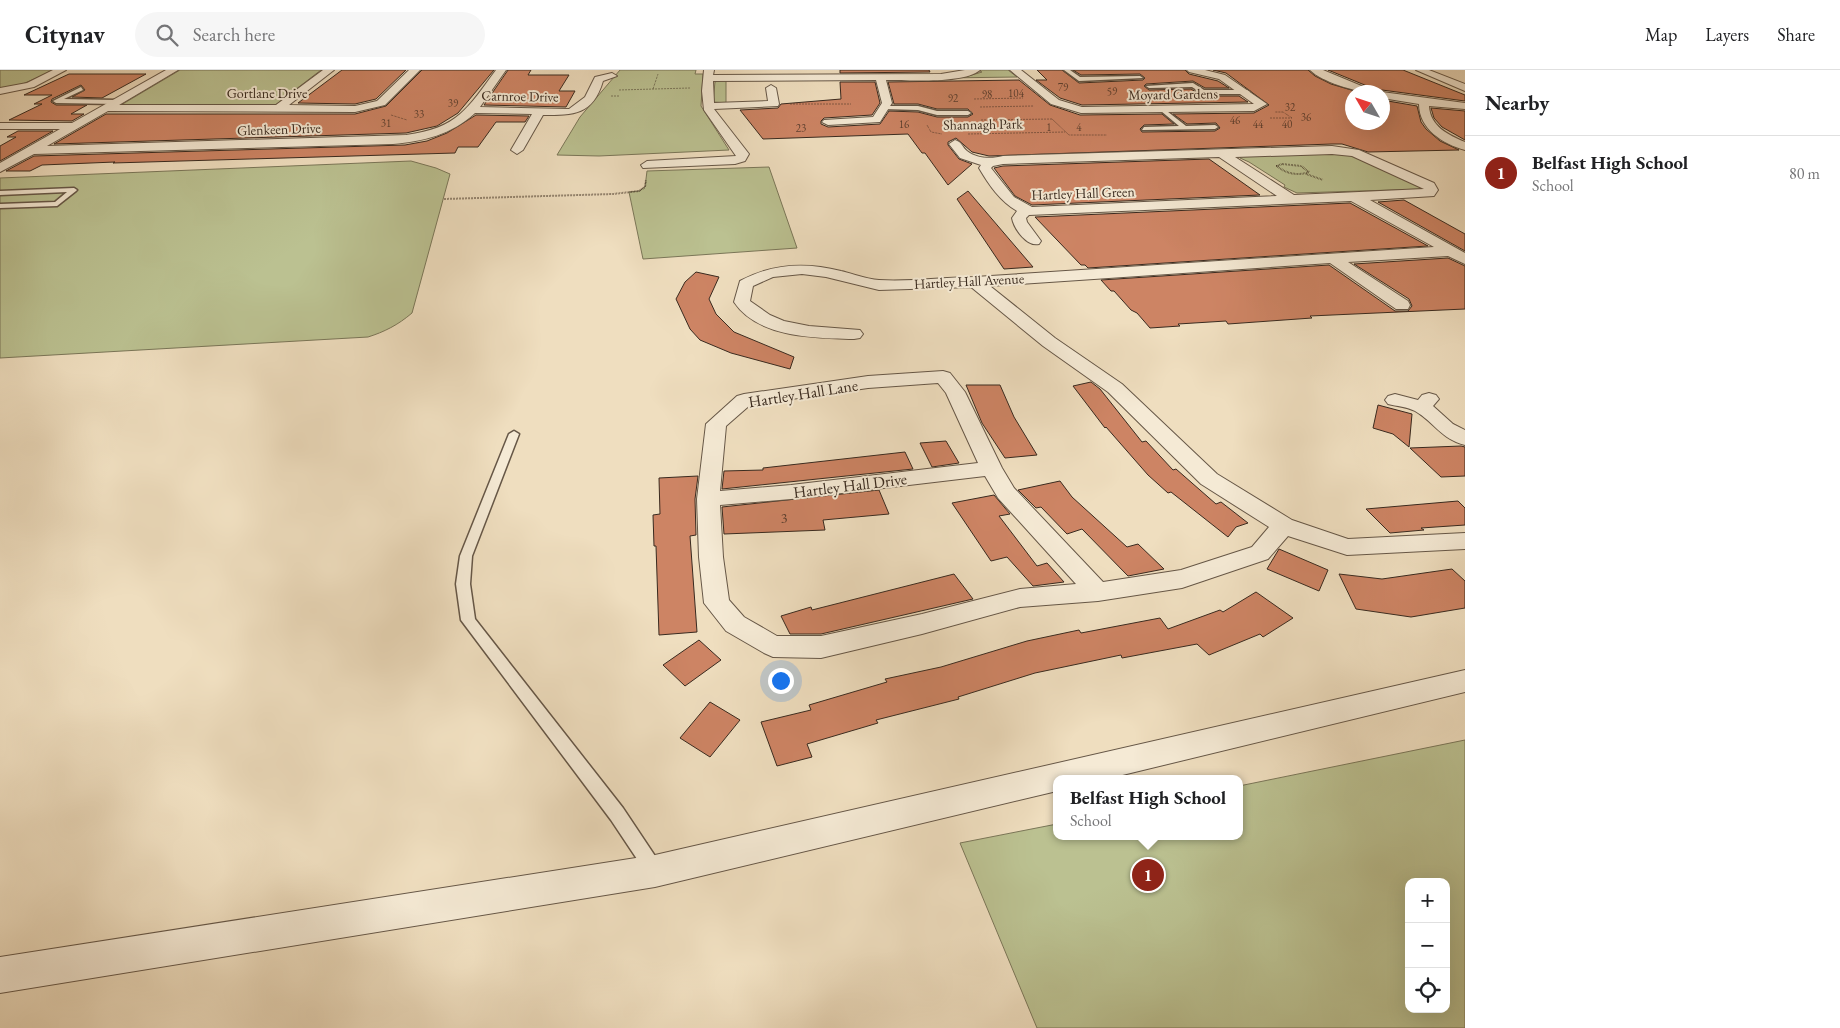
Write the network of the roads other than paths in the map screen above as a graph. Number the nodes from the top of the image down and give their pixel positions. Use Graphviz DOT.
graph roads {
  1 [pos="61,70"];
  2 [pos="173,70"];
  3 [pos="329,70"];
  4 [pos="415,70"];
  5 [pos="500,70"];
  6 [pos="975,70"];
  7 [pos="1015,70"];
  8 [pos="1067,70"];
  9 [pos="1192,70"];
  10 [pos="1315,70"];
  11 [pos="1421,70"];
  12 [pos="828,74"];
  13 [pos="612,76"];
  14 [pos="880,78"];
  15 [pos="1140,78"];
  16 [pos="708,79"];
  17 [pos="1349,85"];
  18 [pos="1149,86"];
  19 [pos="770,88"];
  20 [pos="1465,88"];
  21 [pos="82,89"];
  22 [pos="0,91"];
  23 [pos="1247,92"];
  24 [pos="1390,96"];
  25 [pos="116,102"];
  26 [pos="1424,102"];
  27 [pos="709,106"];
  28 [pos="1465,106"];
  29 [pos="105,108"];
  30 [pos="278,108"];
  31 [pos="299,108"];
  32 [pos="886,108"];
  33 [pos="471,110"];
  34 [pos="1163,110"];
  35 [pos="539,112"];
  36 [pos="970,112"];
  37 [pos="268,118"];
  38 [pos="828,122"];
  39 [pos="0,126"];
  40 [pos="74,126"];
  41 [pos="1215,126"];
  42 [pos="1185,128"];
  43 [pos="1144,129"];
  44 [pos="956,144"];
  45 [pos="1465,146"];
  46 [pos="31,150"];
  47 [pos="517,150"];
  48 [pos="1223,154"];
  49 [pos="989,163"];
  50 [pos="647,165"];
  51 [pos="0,168"];
  52 [pos="0,193"];
  53 [pos="1355,196"];
  54 [pos="1291,199"];
  55 [pos="0,206"];
  56 [pos="1025,210"];
  57 [pos="1034,241"];
  58 [pos="1448,251"];
  59 [pos="1465,259"];
  60 [pos="1335,260"];
  61 [pos="975,282"];
  62 [pos="1402,305"];
  63 [pos="854,334"];
  64 [pos="1395,400"];
  65 [pos="514,434"];
  66 [pos="1465,439"];
  67 [pos="991,468"];
  68 [pos="708,499"];
  69 [pos="1284,526"];
  70 [pos="1459,541"];
  71 [pos="1098,592"];
  72 [pos="1465,681"];
  73 [pos="1064,775"];
  74 [pos="1053,778"];
  75 [pos="655,871"];
  76 [pos="0,975"];
  1 -- 22 [label="street"];
  2 -- 25 [label="street"];
  3 -- 30 [label="street"];
  4 -- 31 [label="street, Gortlane Drive"];
  5 -- 33 [label="street, Glenkeen Drive"];
  6 -- 14 [label="street"];
  7 -- 34 [label="street, Moyard Gardens"];
  8 -- 15 [label="lane"];
  9 -- 23 [label="street, Moyard Gardens"];
  10 -- 17 [label="street"];
  11 -- 20 [label="street"];
  12 -- 14 [label="street"];
  12 -- 16 [label="street"];
  13 -- 35 [label="street, Carnroe Drive"];
  14 -- 32 [label="street"];
  16 -- 27 [label="street"];
  18 -- 23 [label="lane"];
  19 -- 27 [label="street"];
  21 -- 25 [label="lane"];
  23 -- 34 [label="street, Moyard Gardens"];
  24 -- 26 [label="street"];
  25 -- 29 [label="street"];
  26 -- 28 [label="street"];
  26 -- 45 [label="street"];
  27 -- 50 [label="street"];
  29 -- 30 [label="street, Gortlane Drive"];
  29 -- 40 [label="street"];
  30 -- 31 [label="street, Gortlane Drive"];
  31 -- 37 [label="street"];
  32 -- 36 [label="lane"];
  32 -- 38 [label="street"];
  33 -- 35 [label="street, Carnroe Drive"];
  33 -- 46 [label="street, Glenkeen Drive"];
  34 -- 42 [label="lane"];
  35 -- 47 [label="street"];
  39 -- 40 [label="street"];
  40 -- 46 [label="street"];
  41 -- 42 [label="lane"];
  42 -- 43 [label="lane"];
  44 -- 49 [label="street"];
  46 -- 51 [label="street"];
  48 -- 49 [label="street, Hartley Hall Green"];
  48 -- 53 [label="street, Hartley Hall Green"];
  48 -- 54 [label="street"];
  49 -- 56 [label="street, Hartley Hall Green"];
  52 -- 55 [label="lane"];
  53 -- 54 [label="street, Hartley Hall Green"];
  53 -- 58 [label="street"];
  54 -- 56 [label="street, Hartley Hall Green"];
  56 -- 57 [label="street"];
  58 -- 59 [label="street"];
  58 -- 60 [label="street, Hartley Hall Avenue"];
  60 -- 61 [label="street, Hartley Hall Avenue"];
  60 -- 62 [label="street"];
  61 -- 63 [label="street, Hartley Hall Avenue"];
  61 -- 69 [label="street"];
  64 -- 66 [label="street"];
  65 -- 75 [label="lane"];
  67 -- 68 [label="street, Hartley Hall Drive"];
  67 -- 68 [label="street, Hartley Hall Lane"];
  67 -- 71 [label="street, Hartley Hall Lane"];
  68 -- 71 [label="street, Hartley Hall Lane"];
  69 -- 70 [label="street"];
  69 -- 71 [label="street, Hartley Hall Lane"];
  72 -- 73 [label="street"];
  74 -- 75 [label="street"];
  75 -- 76 [label="street"];
}
